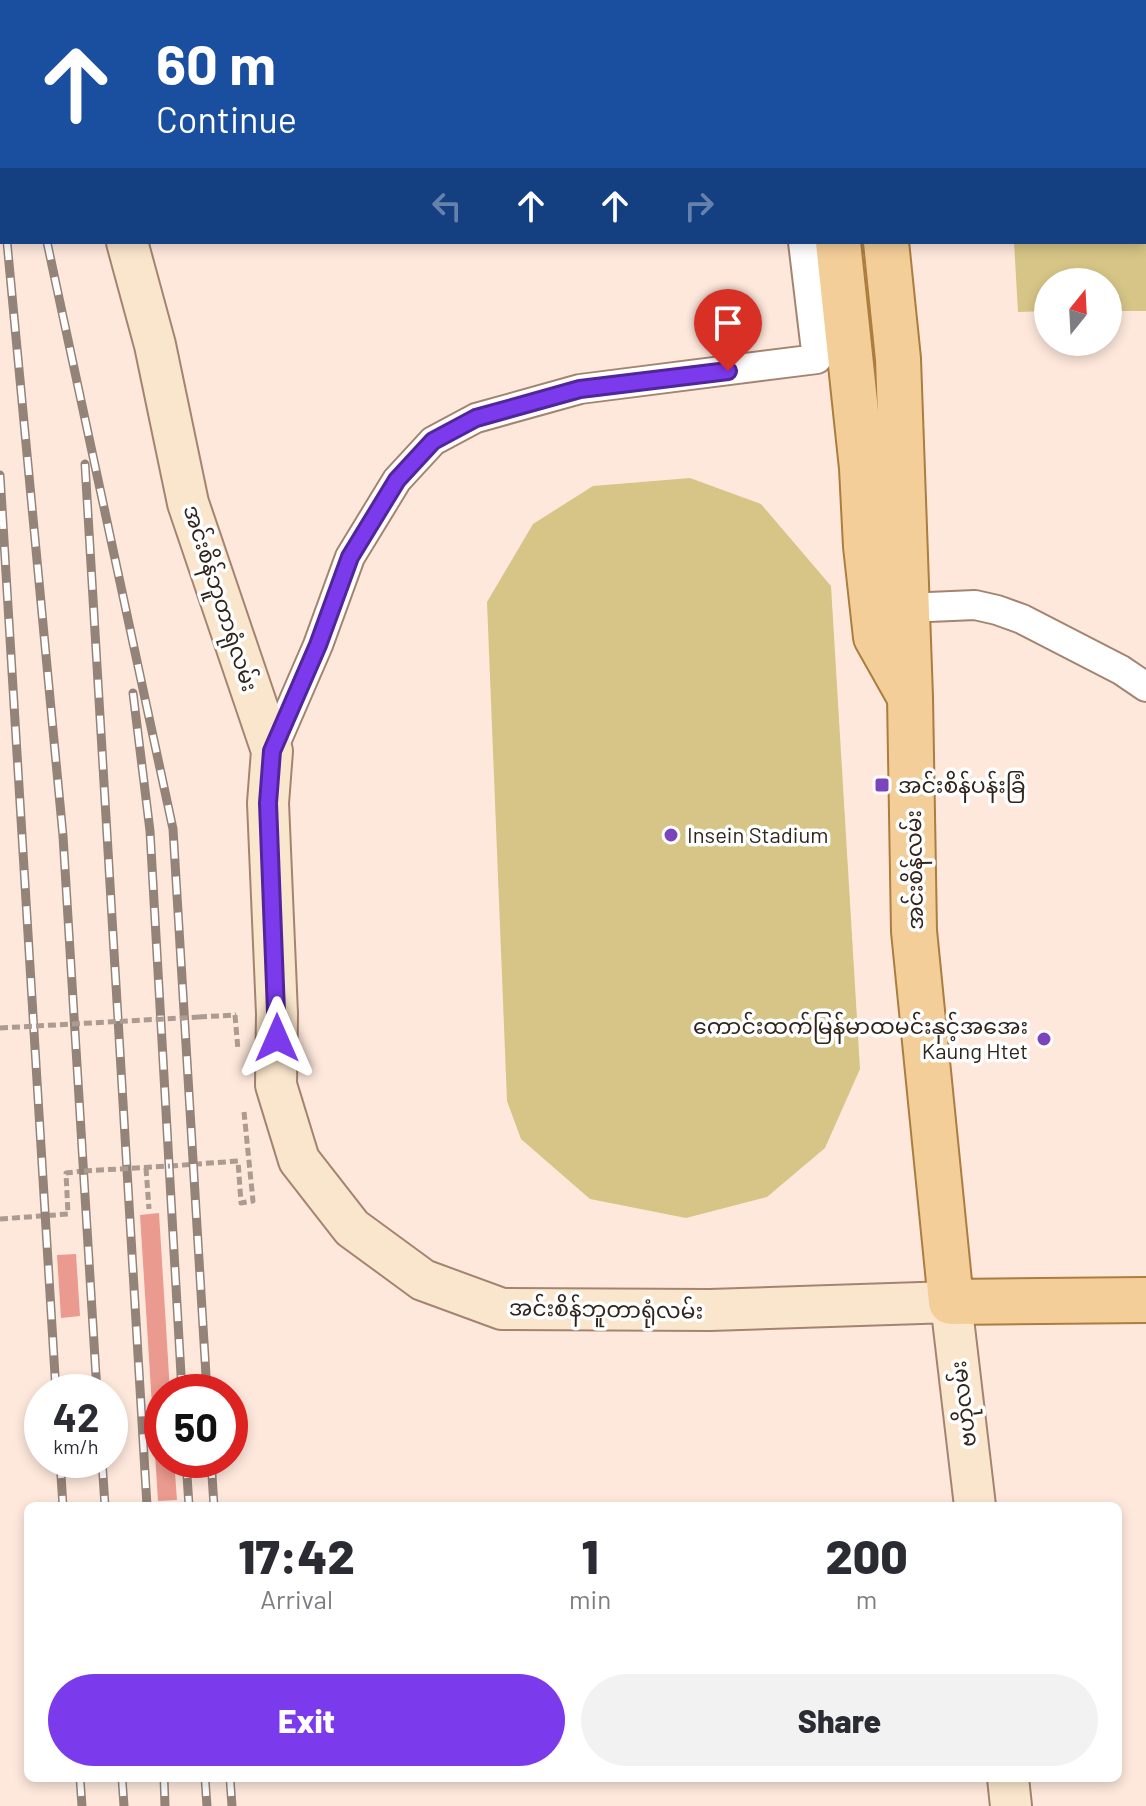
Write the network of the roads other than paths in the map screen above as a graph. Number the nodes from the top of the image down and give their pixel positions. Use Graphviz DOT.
graph roads {
  1 [pos="128,244"];
  2 [pos="803,244"];
  3 [pos="838,244"];
  4 [pos="886,244"];
  5 [pos="906,608"];
  6 [pos="1146,687"];
  7 [pos="910,697"];
  8 [pos="272,751"];
  9 [pos="1146,1300"];
  10 [pos="951,1302"];
  11 [pos="975,1502"];
  12 [pos="1008,1782"];
  13 [pos="1011,1806"];
  1 -- 8 [label="main road, အင်းစိန်ဘူတာရုံလမ်း"];
  2 -- 8 [label="street"];
  3 -- 7 [label="main road"];
  4 -- 5 [label="main road, အင်းစိန်လမ်း"];
  5 -- 6 [label="street"];
  5 -- 7 [label="main road, အင်းစိန်လမ်း"];
  7 -- 10 [label="main road, အင်းစိန်လမ်း"];
  8 -- 10 [label="main road, အင်းစိန်ဘူတာရုံလမ်း"];
  9 -- 10 [label="main road"];
  10 -- 11 [label="main road, ဗဟိုလမ်း"];
  12 -- 13 [label="main road"];
}
